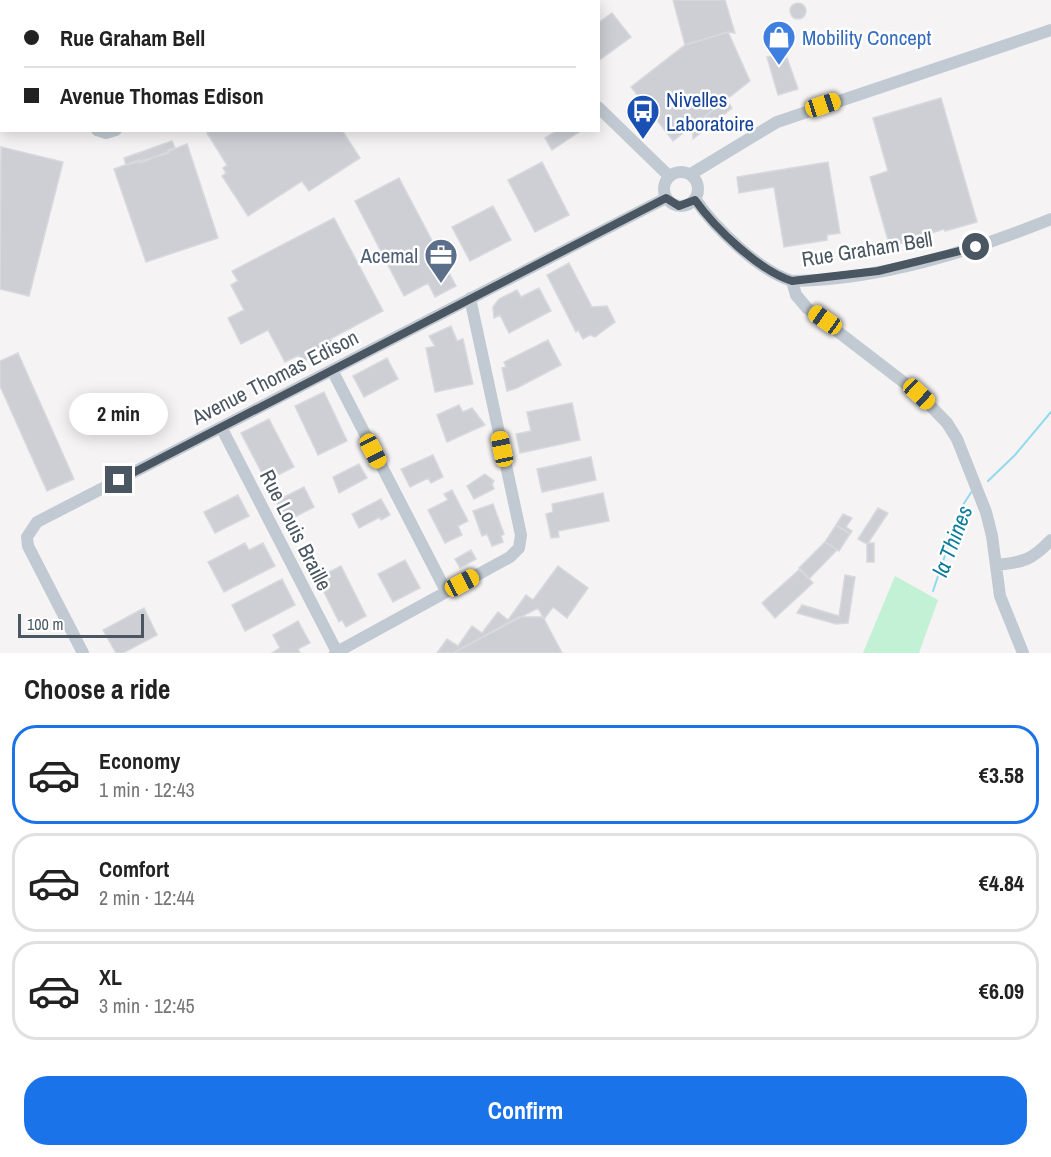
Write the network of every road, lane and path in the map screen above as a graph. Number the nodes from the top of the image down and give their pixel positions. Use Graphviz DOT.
graph roads {
  1 [pos="1051,30"];
  2 [pos="600,109"];
  3 [pos="691,174"];
  4 [pos="669,176"];
  5 [pos="666,198"];
  6 [pos="695,200"];
  7 [pos="1051,219"];
  8 [pos="792,281"];
  9 [pos="470,298"];
  10 [pos="332,370"];
  11 [pos="221,427"];
  12 [pos="1051,540"];
  13 [pos="997,565"];
  14 [pos="446,591"];
  15 [pos="336,652"];
  16 [pos="83,653"];
  17 [pos="1023,653"];
  1 -- 3 [label="street"];
  2 -- 4 [label="street"];
  3 -- 4 [label="street"];
  3 -- 6 [label="street"];
  4 -- 5 [label="street"];
  5 -- 6 [label="street"];
  5 -- 9 [label="street, Avenue Thomas Edison"];
  6 -- 8 [label="street"];
  7 -- 8 [label="street, Rue Graham Bell"];
  8 -- 13 [label="street"];
  9 -- 10 [label="street, Avenue Thomas Edison"];
  9 -- 14 [label="street"];
  10 -- 11 [label="street, Avenue Thomas Edison"];
  10 -- 14 [label="street"];
  11 -- 15 [label="street, Rue Louis Braille"];
  11 -- 16 [label="street, Avenue Thomas Edison"];
  12 -- 13 [label="street"];
  13 -- 17 [label="street"];
  14 -- 15 [label="street"];
}
